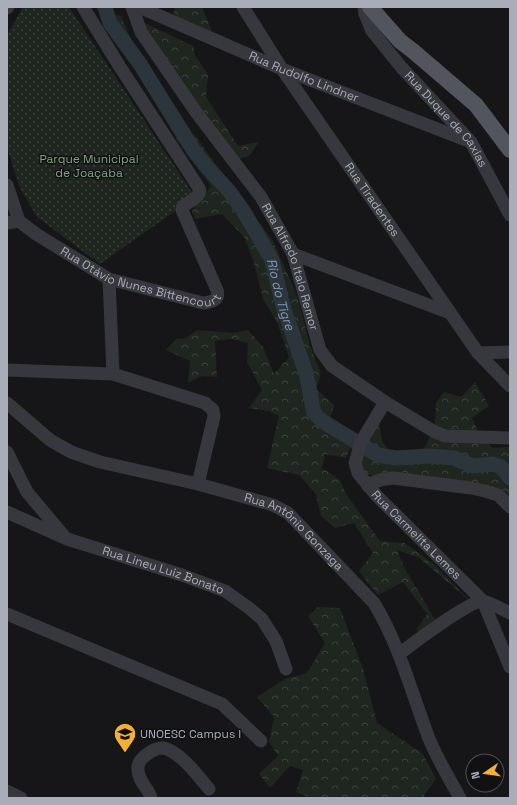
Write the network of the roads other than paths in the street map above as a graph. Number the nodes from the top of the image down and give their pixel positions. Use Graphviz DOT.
graph roads {
  1 [pos="83,7"];
  2 [pos="132,7"];
  3 [pos="139,7"];
  4 [pos="243,7"];
  5 [pos="372,8"];
  6 [pos="282,69"];
  7 [pos="471,142"];
  8 [pos="510,150"];
  9 [pos="7,185"];
  10 [pos="510,215"];
  11 [pos="13,222"];
  12 [pos="293,254"];
  13 [pos="109,278"];
  14 [pos="450,314"];
  15 [pos="478,352"];
  16 [pos="510,352"];
  17 [pos="7,370"];
  18 [pos="114,374"];
  19 [pos="510,386"];
  20 [pos="385,402"];
  21 [pos="7,403"];
  22 [pos="510,438"];
  23 [pos="7,452"];
  24 [pos="198,484"];
  25 [pos="368,486"];
  26 [pos="510,507"];
  27 [pos="7,512"];
  28 [pos="67,539"];
  29 [pos="483,601"];
  30 [pos="510,613"];
  31 [pos="7,614"];
  32 [pos="399,654"];
  33 [pos="510,667"];
  34 [pos="286,669"];
  35 [pos="261,741"];
  36 [pos="210,789"];
  37 [pos="7,791"];
  38 [pos="21,798"];
  39 [pos="151,798"];
  40 [pos="460,798"];
  1 -- 13 [label="street, Rua Otávio Nunes Bittencourt"];
  2 -- 12 [label="street, Rua Alfredo Italo Remor"];
  3 -- 6 [label="street, Rua Rudolfo Lindner"];
  4 -- 6 [label="street, Rua Tiradentes"];
  5 -- 7 [label="street, Rua Duque de Caxias"];
  5 -- 8 [label="main road"];
  6 -- 7 [label="street, Rua Rudolfo Lindner"];
  6 -- 14 [label="street, Rua Tiradentes"];
  7 -- 10 [label="street, Rua Duque de Caxias"];
  9 -- 11 [label="street"];
  11 -- 13 [label="street, Rua Otávio Nunes Bittencourt"];
  12 -- 14 [label="street"];
  12 -- 20 [label="street, Rua Alfredo Italo Remor"];
  13 -- 18 [label="street"];
  14 -- 15 [label="street, Rua Tiradentes"];
  15 -- 16 [label="street"];
  15 -- 19 [label="street, Rua Tiradentes"];
  17 -- 18 [label="street"];
  18 -- 24 [label="street"];
  20 -- 22 [label="street, Rua Alfredo Italo Remor"];
  20 -- 25 [label="street, Rua Carmelita Lemes"];
  21 -- 24 [label="street, Rua Antônio Gonzaga"];
  23 -- 28 [label="street"];
  24 -- 32 [label="street, Rua Antônio Gonzaga"];
  25 -- 26 [label="street"];
  25 -- 29 [label="street, Rua Carmelita Lemes"];
  27 -- 28 [label="street, Rua Lineu Luiz Bonato"];
  28 -- 34 [label="street, Rua Lineu Luiz Bonato"];
  29 -- 30 [label="street"];
  29 -- 32 [label="street"];
  29 -- 33 [label="street, Rua Carmelita Lemes"];
  31 -- 35 [label="street"];
  32 -- 40 [label="street, Rua Antônio Gonzaga"];
  36 -- 39 [label="street"];
  37 -- 38 [label="street"];
}
